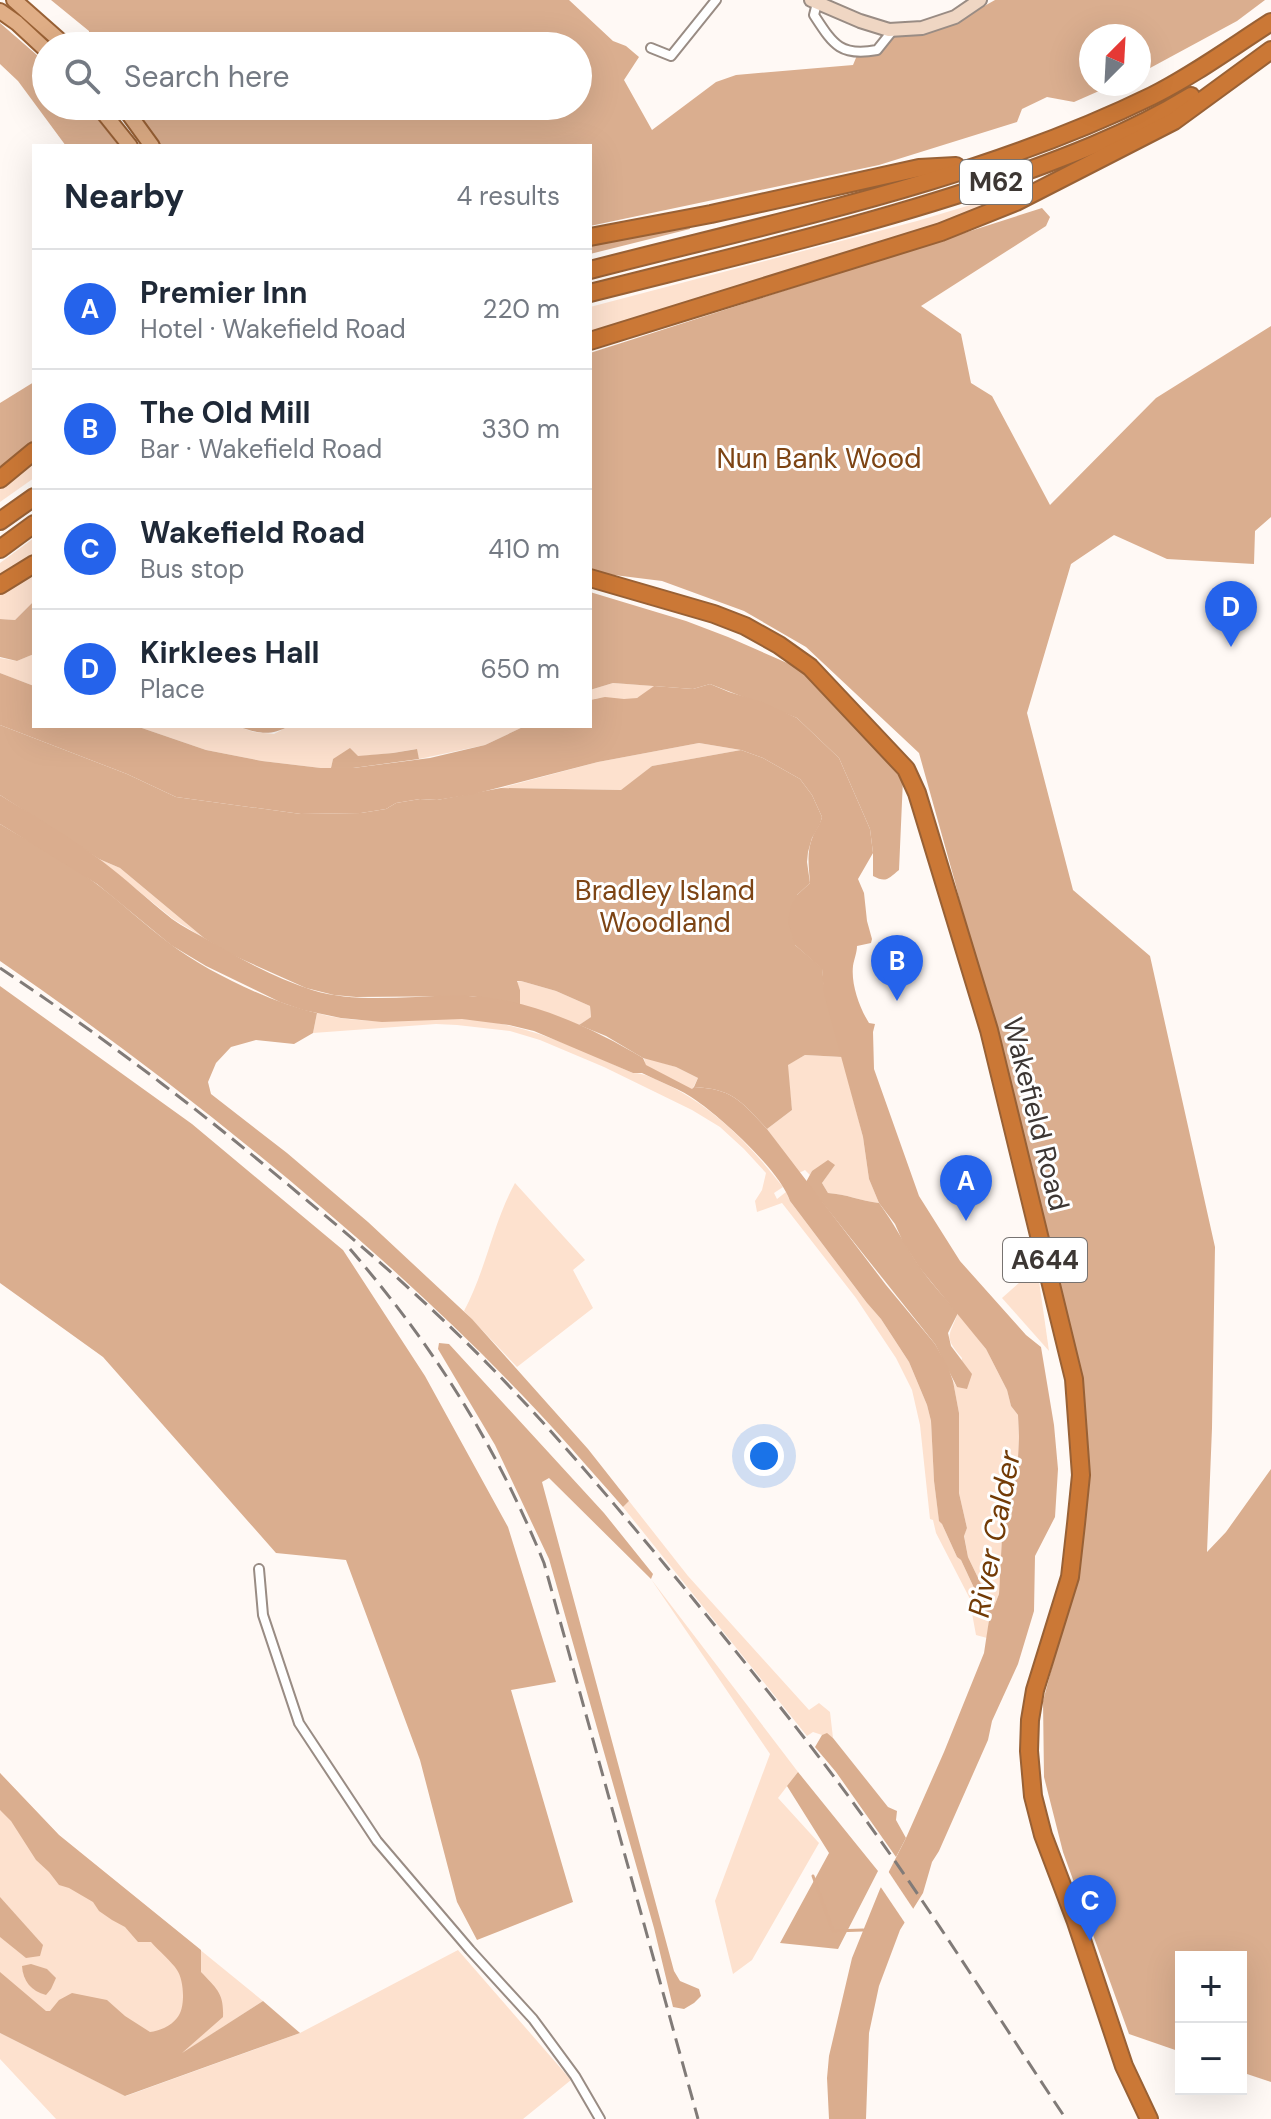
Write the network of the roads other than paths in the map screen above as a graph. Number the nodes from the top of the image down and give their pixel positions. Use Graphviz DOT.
graph roads {
  1 [pos="14,0"];
  2 [pos="716,0"];
  3 [pos="980,0"];
  4 [pos="814,2"];
  5 [pos="0,11"];
  6 [pos="1271,22"];
  7 [pos="893,30"];
  8 [pos="50,32"];
  9 [pos="32,37"];
  10 [pos="651,48"];
  11 [pos="1271,48"];
  12 [pos="109,120"];
  13 [pos="133,120"];
  14 [pos="128,144"];
  15 [pos="151,144"];
  16 [pos="977,165"];
  17 [pos="592,237"];
  18 [pos="592,269"];
  19 [pos="592,292"];
  20 [pos="592,340"];
  21 [pos="32,453"];
  22 [pos="0,479"];
  23 [pos="32,498"];
  24 [pos="0,521"];
  25 [pos="32,525"];
  26 [pos="0,549"];
  27 [pos="32,565"];
  28 [pos="592,579"];
  29 [pos="0,585"];
  30 [pos="259,1569"];
  31 [pos="600,2119"];
  32 [pos="1149,2119"];
  1 -- 8 [label="main road"];
  2 -- 10 [label="street"];
  3 -- 7 [label="street"];
  4 -- 7 [label="street"];
  4 -- 7 [label="street"];
  5 -- 9 [label="main road"];
  6 -- 16 [label="highway, M62"];
  11 -- 19 [label="highway, M62"];
  11 -- 20 [label="highway"];
  12 -- 14 [label="main road"];
  13 -- 15 [label="main road"];
  16 -- 17 [label="highway"];
  16 -- 18 [label="highway, M62"];
  21 -- 22 [label="highway"];
  23 -- 24 [label="highway"];
  25 -- 26 [label="highway"];
  27 -- 29 [label="highway"];
  28 -- 32 [label="highway, Wakefield Road / A644"];
  30 -- 31 [label="street"];
}
